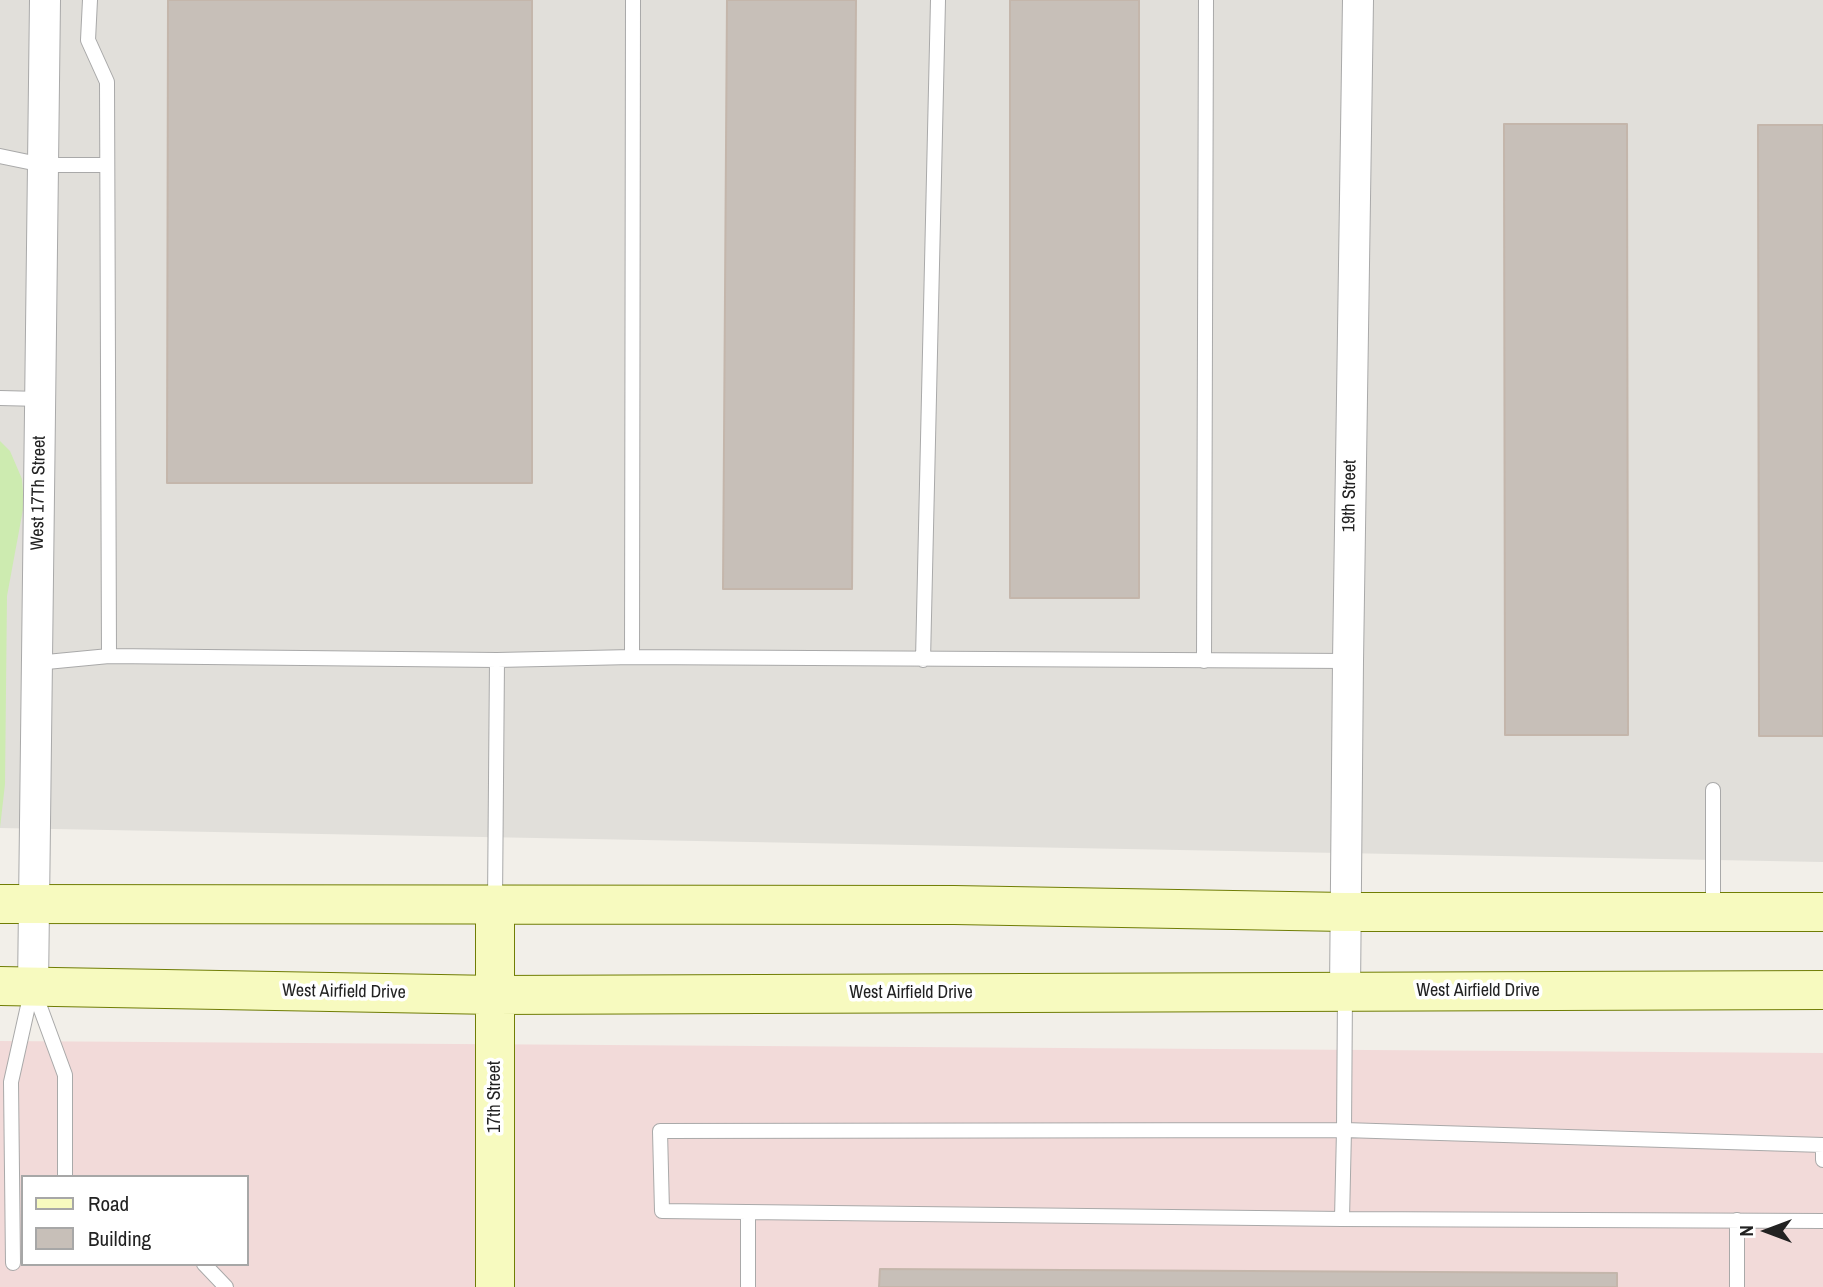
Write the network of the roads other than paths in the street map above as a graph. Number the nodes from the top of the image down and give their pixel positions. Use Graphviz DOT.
graph roads {
  1 [pos="45,0"];
  2 [pos="90,0"];
  3 [pos="633,0"];
  4 [pos="937,0"];
  5 [pos="1206,0"];
  6 [pos="1358,0"];
  7 [pos="0,156"];
  8 [pos="43,165"];
  9 [pos="107,165"];
  10 [pos="0,398"];
  11 [pos="41,398"];
  12 [pos="108,656"];
  13 [pos="632,657"];
  14 [pos="497,660"];
  15 [pos="923,660"];
  16 [pos="1204,661"];
  17 [pos="1348,661"];
  18 [pos="36,663"];
  19 [pos="1713,790"];
  20 [pos="17,904"];
  21 [pos="495,906"];
  22 [pos="1345,912"];
  23 [pos="1713,912"];
  24 [pos="1823,912"];
  25 [pos="16,986"];
  26 [pos="1823,990"];
  27 [pos="1345,991"];
  28 [pos="495,995"];
  29 [pos="1344,1130"];
  30 [pos="1823,1160"];
  31 [pos="65,1175"];
  32 [pos="748,1212"];
  33 [pos="1342,1219"];
  34 [pos="1737,1220"];
  35 [pos="1823,1221"];
  36 [pos="12,1264"];
  37 [pos="206,1266"];
  38 [pos="226,1287"];
  39 [pos="495,1287"];
  40 [pos="748,1287"];
  41 [pos="1737,1287"];
  1 -- 8 [label="street, West 17Th Street"];
  2 -- 9 [label="lane"];
  3 -- 13 [label="lane"];
  4 -- 15 [label="lane"];
  5 -- 16 [label="lane"];
  6 -- 17 [label="street, 19th Street"];
  7 -- 8 [label="lane"];
  8 -- 9 [label="lane"];
  8 -- 11 [label="street, West 17Th Street"];
  9 -- 12 [label="lane"];
  10 -- 11 [label="lane"];
  11 -- 18 [label="street, West 17Th Street"];
  12 -- 14 [label="lane"];
  12 -- 18 [label="lane"];
  13 -- 14 [label="lane"];
  13 -- 15 [label="lane"];
  14 -- 21 [label="lane"];
  15 -- 16 [label="lane"];
  16 -- 17 [label="lane"];
  17 -- 22 [label="street, 19th Street"];
  18 -- 20 [label="street, West 17Th Street"];
  19 -- 23 [label="lane"];
  20 -- 21 [label="street"];
  20 -- 25 [label="street, West 17Th Street"];
  21 -- 22 [label="street"];
  21 -- 28 [label="street, 17th Street"];
  22 -- 23 [label="street"];
  22 -- 27 [label="street, 19th Street"];
  23 -- 24 [label="street"];
  25 -- 28 [label="street, West Airfield Drive"];
  25 -- 31 [label="lane"];
  25 -- 36 [label="lane"];
  26 -- 27 [label="street, West Airfield Drive"];
  27 -- 28 [label="street, West Airfield Drive"];
  27 -- 29 [label="lane"];
  28 -- 39 [label="street, 17th Street"];
  29 -- 30 [label="lane"];
  29 -- 32 [label="lane"];
  29 -- 33 [label="lane"];
  32 -- 33 [label="lane"];
  32 -- 40 [label="lane"];
  33 -- 34 [label="lane"];
  34 -- 35 [label="lane"];
  34 -- 41 [label="lane"];
  37 -- 38 [label="lane"];
}
